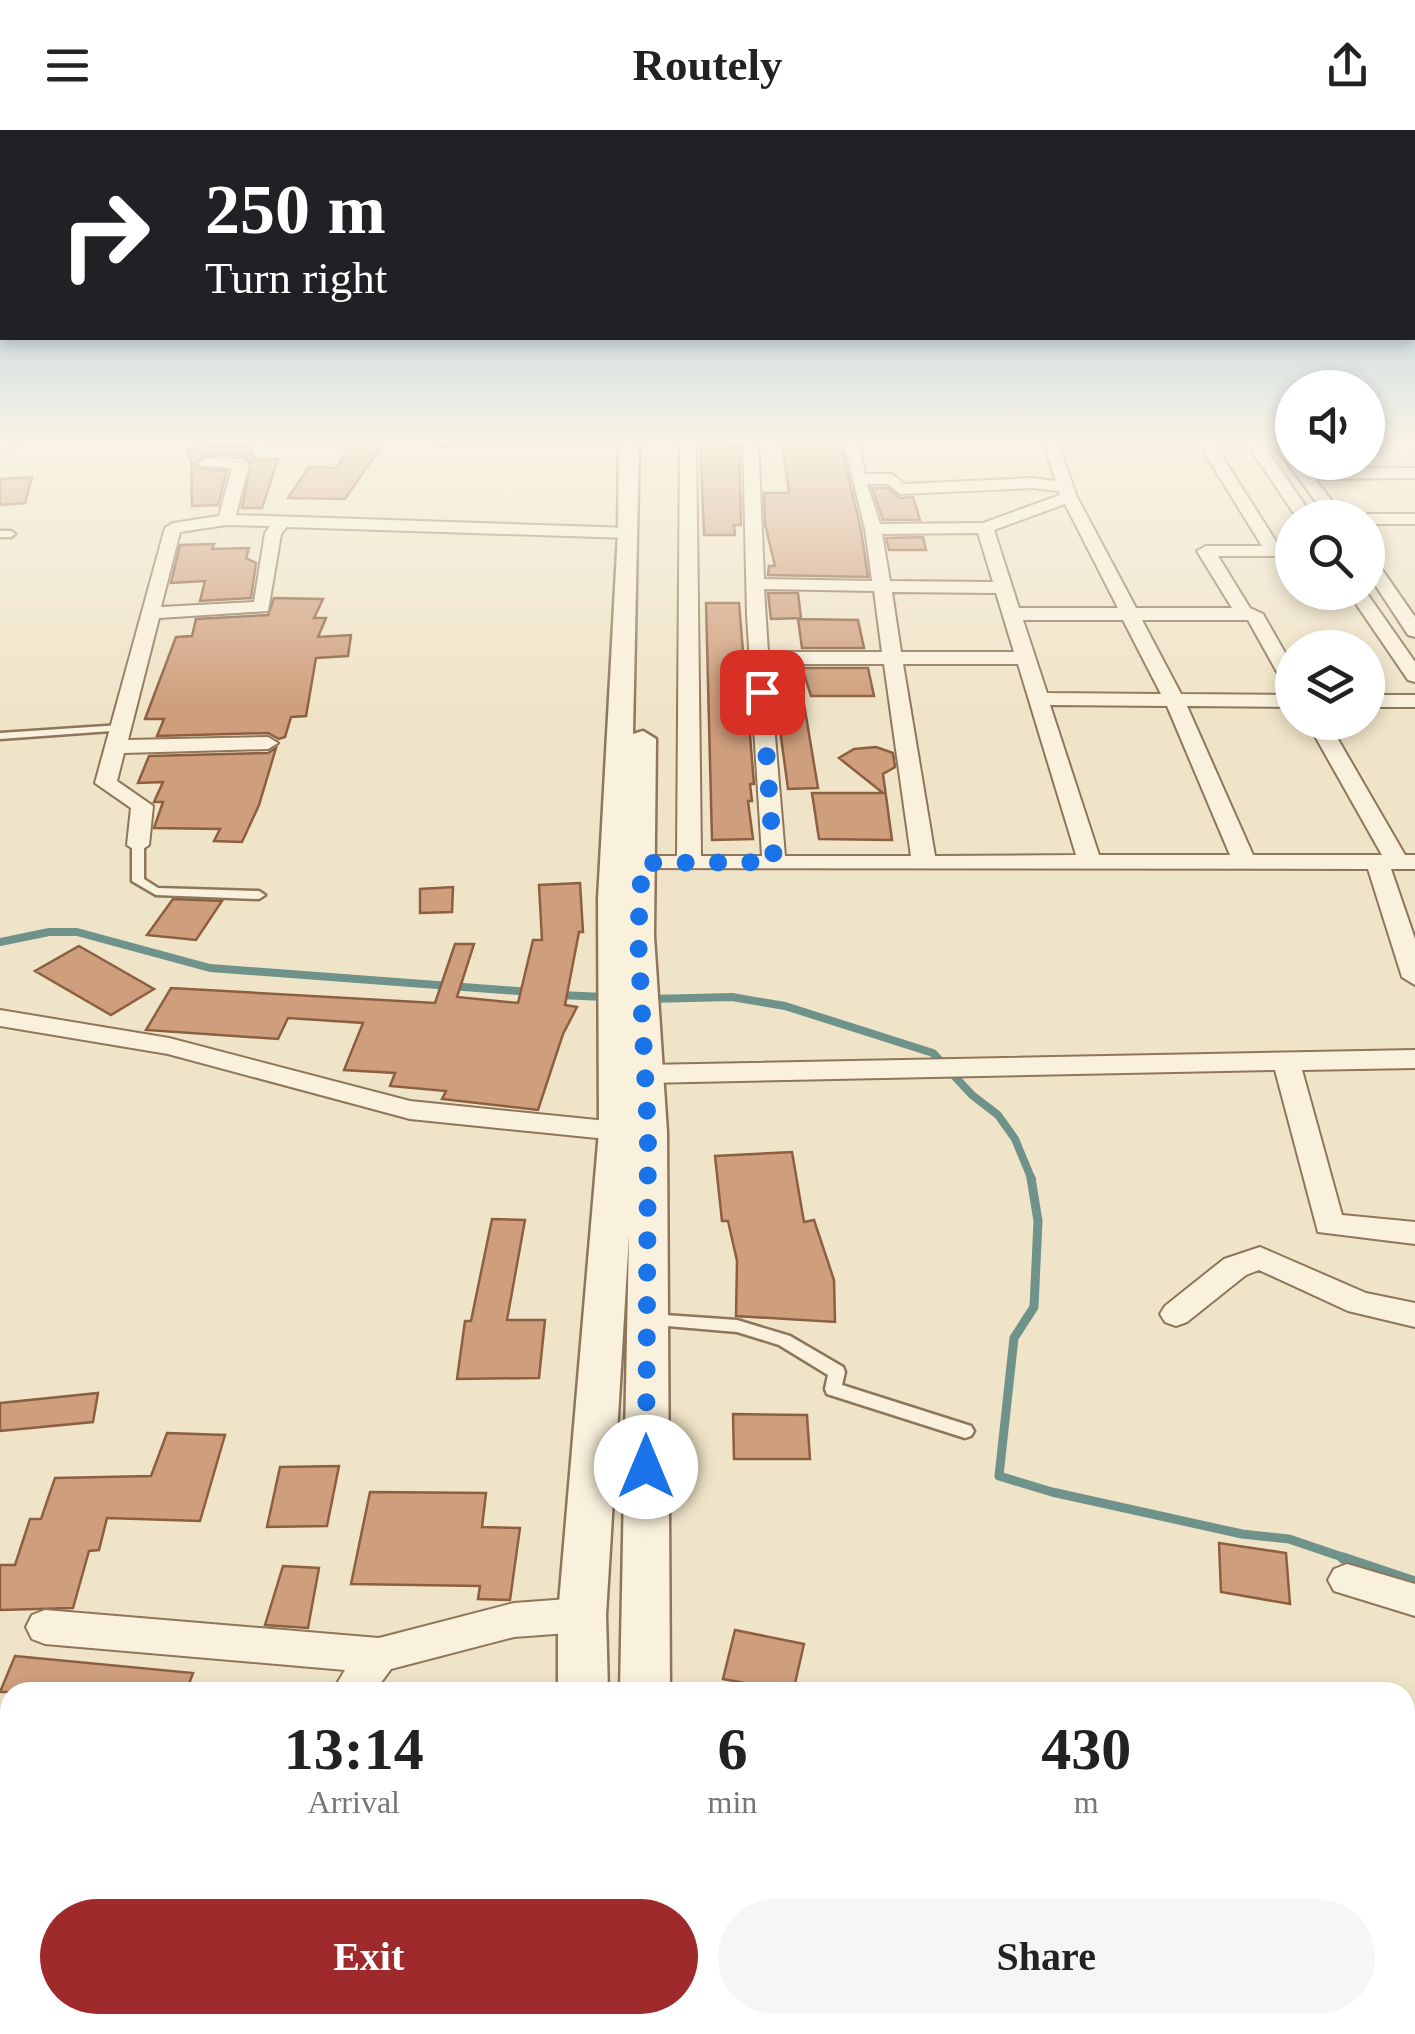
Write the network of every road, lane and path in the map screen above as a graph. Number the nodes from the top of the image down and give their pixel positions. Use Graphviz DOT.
graph roads {
  1 [pos="181,527"];
  2 [pos="278,527"];
  3 [pos="423,527"];
  4 [pos="630,527"];
  5 [pos="630,527"];
  6 [pos="688,527"];
  7 [pos="754,527"];
  8 [pos="1085,527"];
  9 [pos="985,528"];
  10 [pos="873,529"];
  11 [pos="630,534"];
  12 [pos="1275,550"];
  13 [pos="757,584"];
  14 [pos="880,584"];
  15 [pos="1385,587"];
  16 [pos="1004,588"];
  17 [pos="1370,610"];
  18 [pos="151,613"];
  19 [pos="1012,614"];
  20 [pos="1244,614"];
  21 [pos="1132,615"];
  22 [pos="1415,632"];
  23 [pos="1275,651"];
  24 [pos="892,657"];
  25 [pos="759,658"];
  26 [pos="1026,658"];
  27 [pos="1415,676"];
  28 [pos="1038,699"];
  29 [pos="1174,700"];
  30 [pos="1275,700"];
  31 [pos="1385,701"];
  32 [pos="1415,701"];
  33 [pos="0,736"];
  34 [pos="118,738"];
  35 [pos="1327,740"];
  36 [pos="268,743"];
  37 [pos="138,845"];
  38 [pos="1088,861"];
  39 [pos="1244,861"];
  40 [pos="1396,861"];
  41 [pos="689,862"];
  42 [pos="774,862"];
  43 [pos="924,862"];
  44 [pos="628,863"];
  45 [pos="259,894"];
  46 [pos="1415,977"];
  47 [pos="0,1018"];
  48 [pos="1415,1059"];
  49 [pos="1286,1062"];
  50 [pos="645,1074"];
  51 [pos="616,1131"];
  52 [pos="1415,1233"];
  53 [pos="1176,1314"];
  54 [pos="1415,1315"];
  55 [pos="647,1320"];
  56 [pos="965,1431"];
  57 [pos="1348,1580"];
  58 [pos="1415,1600"];
  59 [pos="582,1615"];
  60 [pos="44,1626"];
  61 [pos="379,1655"];
  62 [pos="359,1682"];
  63 [pos="583,1682"];
  64 [pos="644,1682"];
  1 -- 18 [label="street"];
  2 -- 18 [label="street"];
  3 -- 11 [label="street"];
  4 -- 11 [label="street"];
  5 -- 44 [label="street"];
  6 -- 41 [label="street"];
  7 -- 13 [label="street"];
  8 -- 21 [label="street"];
  9 -- 10 [label="street"];
  9 -- 16 [label="street"];
  10 -- 14 [label="street"];
  11 -- 44 [label="street"];
  12 -- 20 [label="street"];
  13 -- 14 [label="street"];
  13 -- 25 [label="street"];
  14 -- 16 [label="street"];
  14 -- 24 [label="street"];
  15 -- 22 [label="street"];
  16 -- 19 [label="street"];
  17 -- 27 [label="street"];
  18 -- 34 [label="street"];
  19 -- 21 [label="street"];
  19 -- 26 [label="street"];
  20 -- 21 [label="street"];
  20 -- 23 [label="street"];
  21 -- 29 [label="street"];
  24 -- 25 [label="street"];
  24 -- 26 [label="street"];
  24 -- 43 [label="street"];
  25 -- 42 [label="street"];
  26 -- 28 [label="street"];
  28 -- 29 [label="street"];
  28 -- 38 [label="street"];
  29 -- 30 [label="street"];
  29 -- 39 [label="street"];
  31 -- 32 [label="street"];
  33 -- 34 [label="lane"];
  34 -- 36 [label="street"];
  34 -- 37 [label="street"];
  35 -- 40 [label="street"];
  37 -- 45 [label="lane"];
  38 -- 39 [label="street"];
  38 -- 43 [label="street"];
  39 -- 40 [label="street"];
  40 -- 46 [label="street"];
  41 -- 42 [label="street"];
  41 -- 44 [label="street"];
  42 -- 43 [label="street"];
  44 -- 50 [label="street"];
  44 -- 51 [label="street"];
  47 -- 51 [label="street"];
  48 -- 49 [label="street"];
  49 -- 50 [label="street"];
  49 -- 52 [label="street"];
  50 -- 55 [label="street"];
  51 -- 59 [label="street"];
  53 -- 54 [label="street"];
  55 -- 56 [label="lane"];
  55 -- 64 [label="street"];
  57 -- 58 [label="street"];
  59 -- 61 [label="street"];
  59 -- 63 [label="street"];
  60 -- 61 [label="street"];
  61 -- 62 [label="street"];
}
